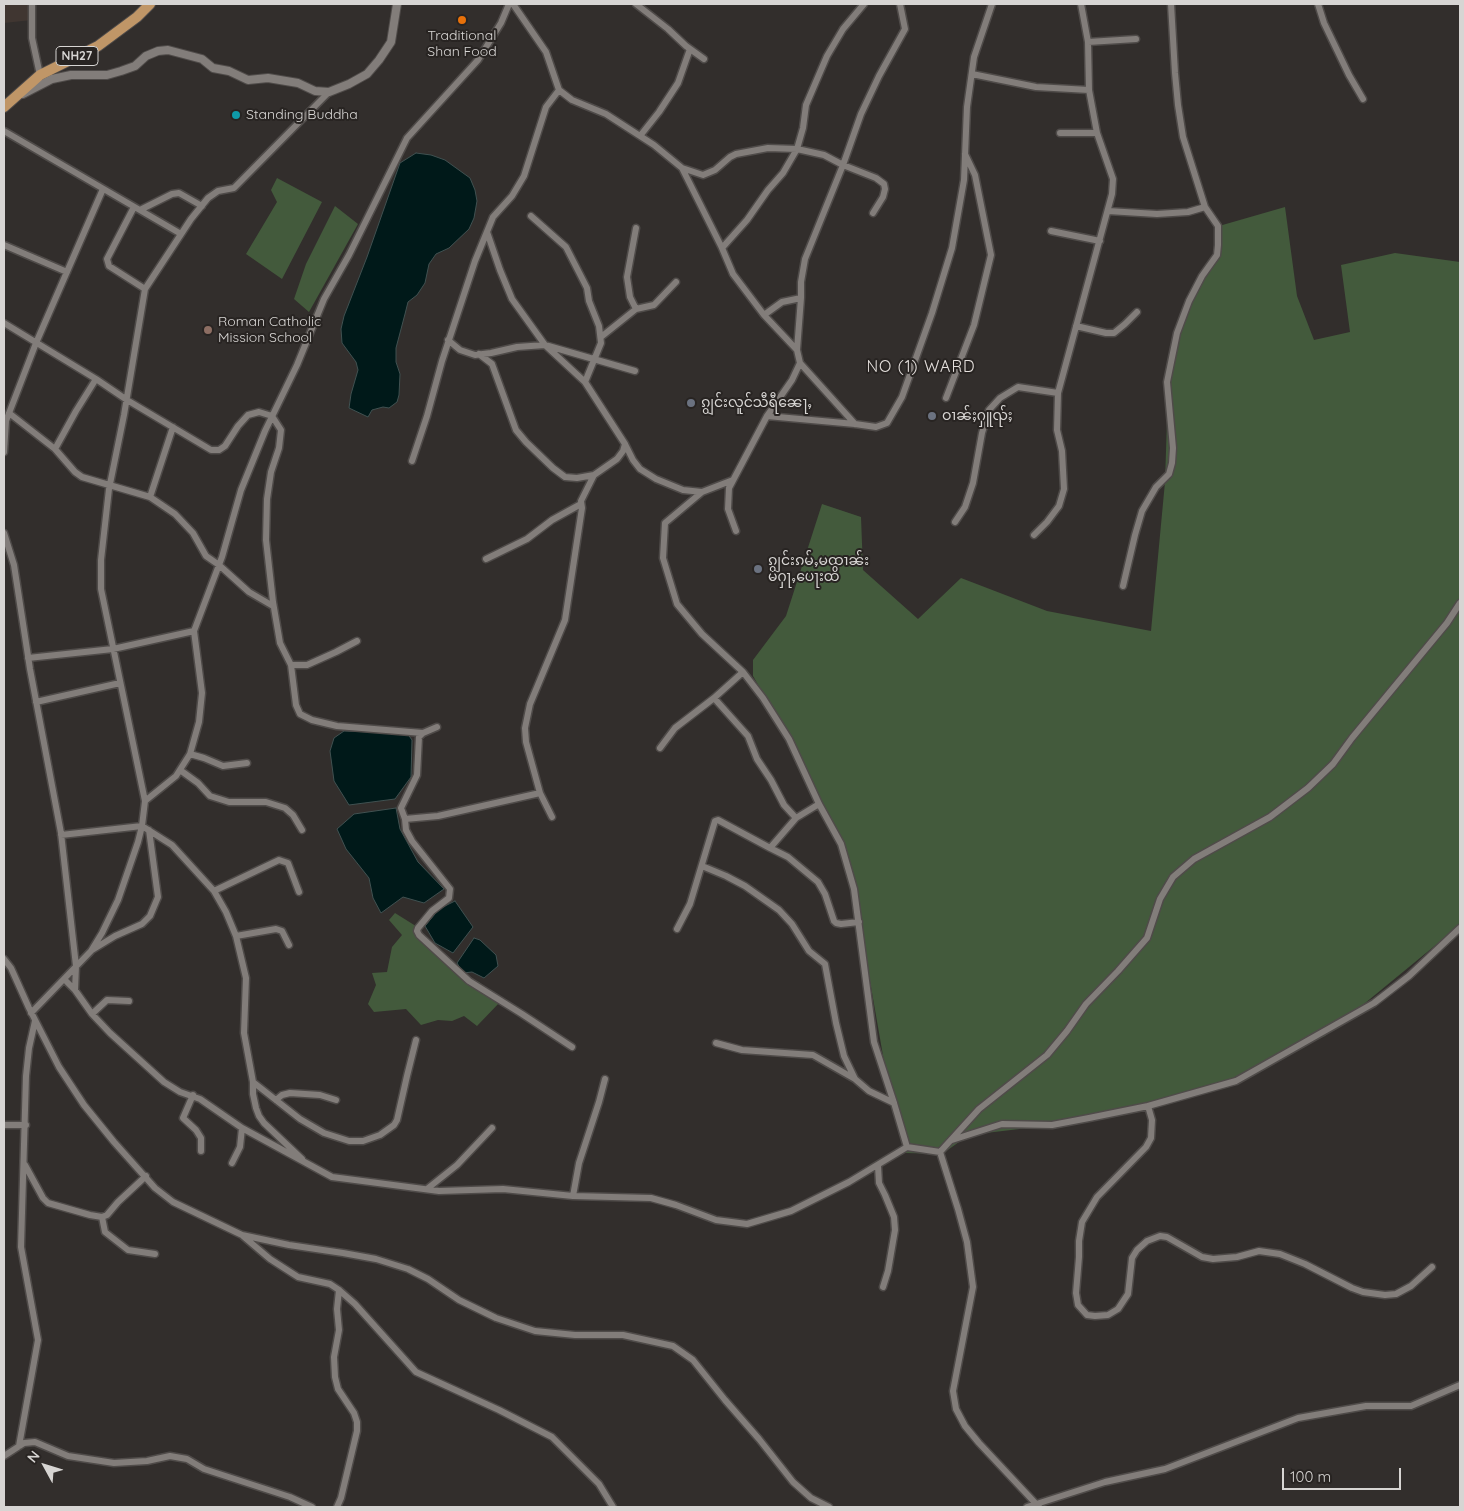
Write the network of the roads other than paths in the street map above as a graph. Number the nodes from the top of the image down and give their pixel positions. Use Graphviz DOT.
graph roads {
  1 [pos="32,4"];
  2 [pos="150,4"];
  3 [pos="397,4"];
  4 [pos="508,4"];
  5 [pos="514,4"];
  6 [pos="636,4"];
  7 [pos="864,4"];
  8 [pos="900,4"];
  9 [pos="992,4"];
  10 [pos="1081,4"];
  11 [pos="1171,4"];
  12 [pos="1318,4"];
  13 [pos="1136,39"];
  14 [pos="1088,42"];
  15 [pos="690,49"];
  16 [pos="704,59"];
  17 [pos="972,74"];
  18 [pos="40,75"];
  19 [pos="559,90"];
  20 [pos="1089,90"];
  21 [pos="329,92"];
  22 [pos="14,98"];
  23 [pos="1363,99"];
  24 [pos="4,107"];
  25 [pos="4,131"];
  26 [pos="1060,133"];
  27 [pos="1097,133"];
  28 [pos="640,136"];
  29 [pos="797,149"];
  30 [pos="965,153"];
  31 [pos="843,166"];
  32 [pos="682,168"];
  33 [pos="103,189"];
  34 [pos="202,206"];
  35 [pos="1205,207"];
  36 [pos="137,209"];
  37 [pos="1108,212"];
  38 [pos="873,213"];
  39 [pos="531,216"];
  40 [pos="636,228"];
  41 [pos="487,232"];
  42 [pos="1051,232"];
  43 [pos="181,234"];
  44 [pos="1100,241"];
  45 [pos="4,245"];
  46 [pos="722,248"];
  47 [pos="67,272"];
  48 [pos="676,282"];
  49 [pos="146,289"];
  50 [pos="800,298"];
  51 [pos="636,309"];
  52 [pos="1137,312"];
  53 [pos="764,315"];
  54 [pos="4,323"];
  55 [pos="1076,326"];
  56 [pos="601,337"];
  57 [pos="448,340"];
  58 [pos="36,343"];
  59 [pos="546,345"];
  60 [pos="796,350"];
  61 [pos="479,354"];
  62 [pos="595,359"];
  63 [pos="800,363"];
  64 [pos="635,371"];
  65 [pos="96,379"];
  66 [pos="585,382"];
  67 [pos="1058,393"];
  68 [pos="946,398"];
  69 [pos="126,400"];
  70 [pos="10,413"];
  71 [pos="272,416"];
  72 [pos="767,416"];
  73 [pos="855,424"];
  74 [pos="174,427"];
  75 [pos="625,444"];
  76 [pos="55,449"];
  77 [pos="4,452"];
  78 [pos="412,462"];
  79 [pos="594,475"];
  80 [pos="733,480"];
  81 [pos="110,485"];
  82 [pos="702,492"];
  83 [pos="150,497"];
  84 [pos="582,504"];
  85 [pos="955,522"];
  86 [pos="736,531"];
  87 [pos="4,532"];
  88 [pos="1034,535"];
  89 [pos="486,559"];
  90 [pos="220,565"];
  91 [pos="1123,586"];
  92 [pos="1460,603"];
  93 [pos="273,606"];
  94 [pos="194,631"];
  95 [pos="357,640"];
  96 [pos="113,648"];
  97 [pos="28,658"];
  98 [pos="290,665"];
  99 [pos="743,672"];
  100 [pos="120,683"];
  101 [pos="714,698"];
  102 [pos="36,702"];
  103 [pos="437,727"];
  104 [pos="423,733"];
  105 [pos="660,748"];
  106 [pos="190,754"];
  107 [pos="247,762"];
  108 [pos="180,770"];
  109 [pos="540,793"];
  110 [pos="145,801"];
  111 [pos="819,804"];
  112 [pos="552,817"];
  113 [pos="796,818"];
  114 [pos="405,819"];
  115 [pos="142,826"];
  116 [pos="149,830"];
  117 [pos="302,830"];
  118 [pos="61,836"];
  119 [pos="770,848"];
  120 [pos="702,866"];
  121 [pos="214,891"];
  122 [pos="300,892"];
  123 [pos="859,922"];
  124 [pos="1460,928"];
  125 [pos="677,929"];
  126 [pos="236,936"];
  127 [pos="289,944"];
  128 [pos="91,951"];
  129 [pos="4,959"];
  130 [pos="76,966"];
  131 [pos="64,979"];
  132 [pos="75,990"];
  133 [pos="129,1001"];
  134 [pos="31,1013"];
  135 [pos="92,1014"];
  136 [pos="36,1021"];
  137 [pos="416,1040"];
  138 [pos="716,1043"];
  139 [pos="572,1047"];
  140 [pos="605,1079"];
  141 [pos="855,1080"];
  142 [pos="253,1082"];
  143 [pos="193,1095"];
  144 [pos="276,1100"];
  145 [pos="336,1100"];
  146 [pos="894,1103"];
  147 [pos="1148,1106"];
  148 [pos="4,1125"];
  149 [pos="26,1125"];
  150 [pos="242,1128"];
  151 [pos="492,1128"];
  152 [pos="950,1140"];
  153 [pos="907,1147"];
  154 [pos="201,1150"];
  155 [pos="940,1152"];
  156 [pos="24,1162"];
  157 [pos="232,1163"];
  158 [pos="306,1163"];
  159 [pos="878,1166"];
  160 [pos="146,1176"];
  161 [pos="427,1189"];
  162 [pos="573,1196"];
  163 [pos="102,1217"];
  164 [pos="242,1235"];
  165 [pos="155,1254"];
  166 [pos="1432,1267"];
  167 [pos="883,1288"];
  168 [pos="339,1290"];
  169 [pos="1460,1385"];
  170 [pos="19,1446"];
  171 [pos="4,1456"];
  172 [pos="1038,1506"];
  173 [pos="312,1507"];
  174 [pos="336,1507"];
  175 [pos="614,1507"];
  176 [pos="829,1507"];
  177 [pos="1027,1507"];
  1 -- 18 [label="street"];
  2 -- 18 [label="highway, NH27"];
  3 -- 21 [label="street"];
  4 -- 71 [label="street"];
  5 -- 19 [label="street"];
  6 -- 15 [label="street"];
  7 -- 29 [label="street"];
  8 -- 31 [label="street"];
  9 -- 17 [label="street"];
  10 -- 14 [label="street"];
  11 -- 35 [label="street"];
  12 -- 23 [label="street"];
  13 -- 14 [label="street"];
  14 -- 20 [label="street"];
  15 -- 16 [label="street"];
  15 -- 28 [label="street"];
  17 -- 20 [label="street"];
  17 -- 30 [label="street"];
  18 -- 22 [label="highway, NH27"];
  19 -- 28 [label="street"];
  19 -- 41 [label="street"];
  20 -- 27 [label="street"];
  21 -- 22 [label="street"];
  21 -- 34 [label="street"];
  22 -- 24 [label="highway, NH27"];
  25 -- 33 [label="street"];
  26 -- 27 [label="street"];
  27 -- 37 [label="street"];
  28 -- 32 [label="street"];
  29 -- 31 [label="street"];
  29 -- 32 [label="street"];
  29 -- 46 [label="street"];
  30 -- 68 [label="street"];
  30 -- 73 [label="street"];
  31 -- 38 [label="street"];
  31 -- 50 [label="street"];
  32 -- 46 [label="street"];
  33 -- 36 [label="street"];
  33 -- 47 [label="street"];
  34 -- 36 [label="street"];
  34 -- 43 [label="street"];
  35 -- 37 [label="street"];
  35 -- 91 [label="street"];
  36 -- 43 [label="street"];
  36 -- 49 [label="street"];
  37 -- 44 [label="street"];
  39 -- 56 [label="street"];
  40 -- 51 [label="street"];
  41 -- 57 [label="street"];
  41 -- 59 [label="street"];
  42 -- 44 [label="street"];
  43 -- 49 [label="street"];
  44 -- 55 [label="street"];
  45 -- 47 [label="street"];
  46 -- 53 [label="street"];
  47 -- 58 [label="street"];
  48 -- 51 [label="street"];
  49 -- 69 [label="street"];
  50 -- 53 [label="street"];
  50 -- 60 [label="street"];
  51 -- 56 [label="street"];
  52 -- 55 [label="street"];
  53 -- 60 [label="street"];
  54 -- 58 [label="street"];
  55 -- 67 [label="street"];
  56 -- 62 [label="street"];
  57 -- 61 [label="street"];
  57 -- 78 [label="street"];
  58 -- 65 [label="street"];
  58 -- 70 [label="street"];
  59 -- 61 [label="street"];
  59 -- 62 [label="street"];
  59 -- 66 [label="street"];
  60 -- 63 [label="street"];
  61 -- 79 [label="street"];
  62 -- 64 [label="street"];
  62 -- 66 [label="street"];
  63 -- 72 [label="street"];
  63 -- 73 [label="street"];
  65 -- 69 [label="street"];
  65 -- 76 [label="street"];
  66 -- 75 [label="street"];
  67 -- 85 [label="street"];
  67 -- 88 [label="street"];
  69 -- 74 [label="street"];
  69 -- 81 [label="street"];
  70 -- 76 [label="street"];
  70 -- 77 [label="street"];
  71 -- 74 [label="street"];
  71 -- 90 [label="street"];
  71 -- 93 [label="street"];
  72 -- 73 [label="street"];
  72 -- 80 [label="street"];
  74 -- 83 [label="street"];
  75 -- 79 [label="street"];
  75 -- 82 [label="street"];
  76 -- 81 [label="street"];
  79 -- 84 [label="street"];
  80 -- 82 [label="street"];
  80 -- 86 [label="street"];
  81 -- 83 [label="street"];
  81 -- 96 [label="street"];
  82 -- 99 [label="street"];
  83 -- 90 [label="street"];
  84 -- 89 [label="street"];
  84 -- 109 [label="street"];
  87 -- 97 [label="street"];
  90 -- 93 [label="street"];
  90 -- 94 [label="street"];
  92 -- 152 [label="street"];
  93 -- 98 [label="street"];
  94 -- 96 [label="street"];
  94 -- 106 [label="street"];
  95 -- 98 [label="street"];
  96 -- 97 [label="street"];
  96 -- 100 [label="street"];
  97 -- 102 [label="street"];
  98 -- 104 [label="street"];
  99 -- 101 [label="street"];
  99 -- 111 [label="street"];
  100 -- 102 [label="street"];
  100 -- 110 [label="street"];
  101 -- 105 [label="street"];
  101 -- 113 [label="street"];
  102 -- 118 [label="street"];
  103 -- 104 [label="street"];
  104 -- 114 [label="street"];
  106 -- 107 [label="street"];
  106 -- 108 [label="street"];
  108 -- 110 [label="street"];
  108 -- 117 [label="street"];
  109 -- 112 [label="street"];
  109 -- 114 [label="street"];
  110 -- 115 [label="street"];
  111 -- 113 [label="street"];
  111 -- 123 [label="street"];
  113 -- 119 [label="street"];
  114 -- 139 [label="street"];
  115 -- 116 [label="street"];
  115 -- 118 [label="street"];
  115 -- 128 [label="street"];
  116 -- 121 [label="street"];
  116 -- 128 [label="street"];
  118 -- 130 [label="street"];
  119 -- 120 [label="street"];
  119 -- 123 [label="street"];
  120 -- 125 [label="street"];
  120 -- 141 [label="street"];
  121 -- 122 [label="street"];
  121 -- 126 [label="street"];
  123 -- 146 [label="street"];
  124 -- 147 [label="street"];
  126 -- 127 [label="street"];
  126 -- 142 [label="street"];
  128 -- 130 [label="street"];
  129 -- 134 [label="street"];
  130 -- 131 [label="street"];
  130 -- 132 [label="street"];
  131 -- 132 [label="street"];
  131 -- 134 [label="street"];
  132 -- 135 [label="street"];
  133 -- 135 [label="street"];
  134 -- 136 [label="street"];
  135 -- 143 [label="street"];
  136 -- 149 [label="street"];
  136 -- 160 [label="street"];
  137 -- 144 [label="street"];
  138 -- 141 [label="street"];
  140 -- 162 [label="street"];
  141 -- 146 [label="street"];
  142 -- 144 [label="street"];
  142 -- 158 [label="street"];
  143 -- 150 [label="street"];
  143 -- 154 [label="street"];
  144 -- 145 [label="street"];
  146 -- 153 [label="street"];
  147 -- 152 [label="street"];
  147 -- 166 [label="street"];
  148 -- 149 [label="street"];
  149 -- 156 [label="street"];
  150 -- 157 [label="street"];
  150 -- 158 [label="street"];
  151 -- 161 [label="street"];
  152 -- 155 [label="street"];
  153 -- 155 [label="street"];
  153 -- 159 [label="street"];
  155 -- 172 [label="street"];
  156 -- 163 [label="street"];
  156 -- 170 [label="street"];
  158 -- 161 [label="street"];
  159 -- 162 [label="street"];
  159 -- 167 [label="street"];
  160 -- 163 [label="street"];
  160 -- 164 [label="street"];
  161 -- 162 [label="street"];
  163 -- 165 [label="street"];
  164 -- 168 [label="street"];
  164 -- 176 [label="street"];
  168 -- 174 [label="street"];
  168 -- 175 [label="street"];
  169 -- 172 [label="street"];
  170 -- 171 [label="street"];
  170 -- 173 [label="street"];
  172 -- 177 [label="street"];
}
